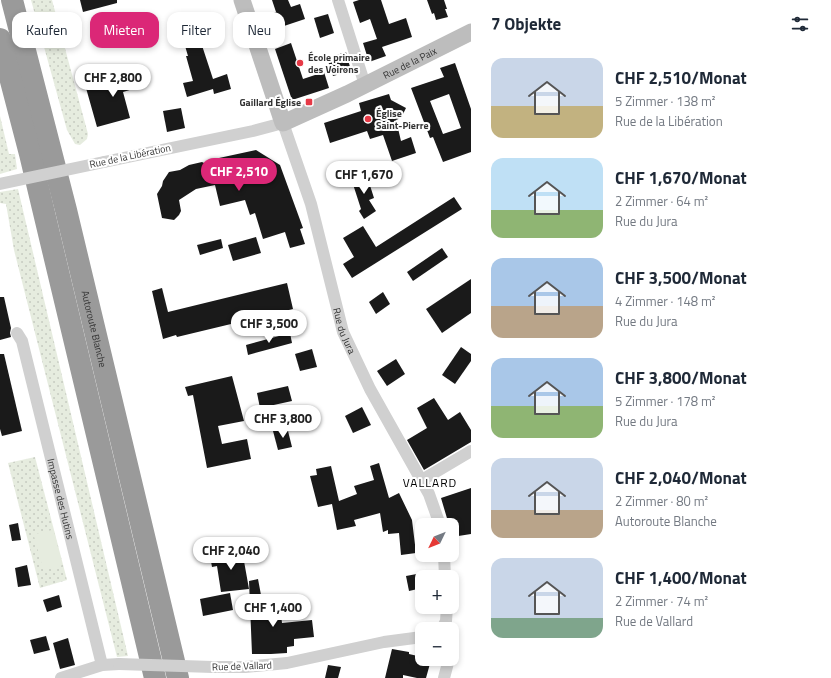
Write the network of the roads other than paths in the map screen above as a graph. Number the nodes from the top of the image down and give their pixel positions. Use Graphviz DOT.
graph roads {
  1 [pos="12,0"];
  2 [pos="242,0"];
  3 [pos="338,0"];
  4 [pos="471,32"];
  5 [pos="0,39"];
  6 [pos="365,85"];
  7 [pos="283,123"];
  8 [pos="0,184"];
  9 [pos="17,333"];
  10 [pos="471,451"];
  11 [pos="422,480"];
  12 [pos="438,518"];
  13 [pos="415,638"];
  14 [pos="102,665"];
  15 [pos="447,666"];
  16 [pos="176,668"];
  17 [pos="61,678"];
  18 [pos="155,678"];
  19 [pos="444,678"];
  1 -- 16 [label="highway, Autoroute Blanche"];
  2 -- 7 [label="street"];
  3 -- 6 [label="street"];
  4 -- 6 [label="street, Rue de la Paix"];
  5 -- 18 [label="highway"];
  6 -- 7 [label="street, Rue de la Paix"];
  7 -- 8 [label="street, Rue de la Libération, bridge"];
  7 -- 11 [label="street, Rue du Jura"];
  9 -- 14 [label="street, Impasse des Hutins"];
  10 -- 11 [label="street"];
  11 -- 12 [label="street, Rue du Jura"];
  13 -- 14 [label="street, Rue de Vallard, bridge"];
  14 -- 17 [label="street, Rue de Vallard"];
  15 -- 19 [label="street"];
}
